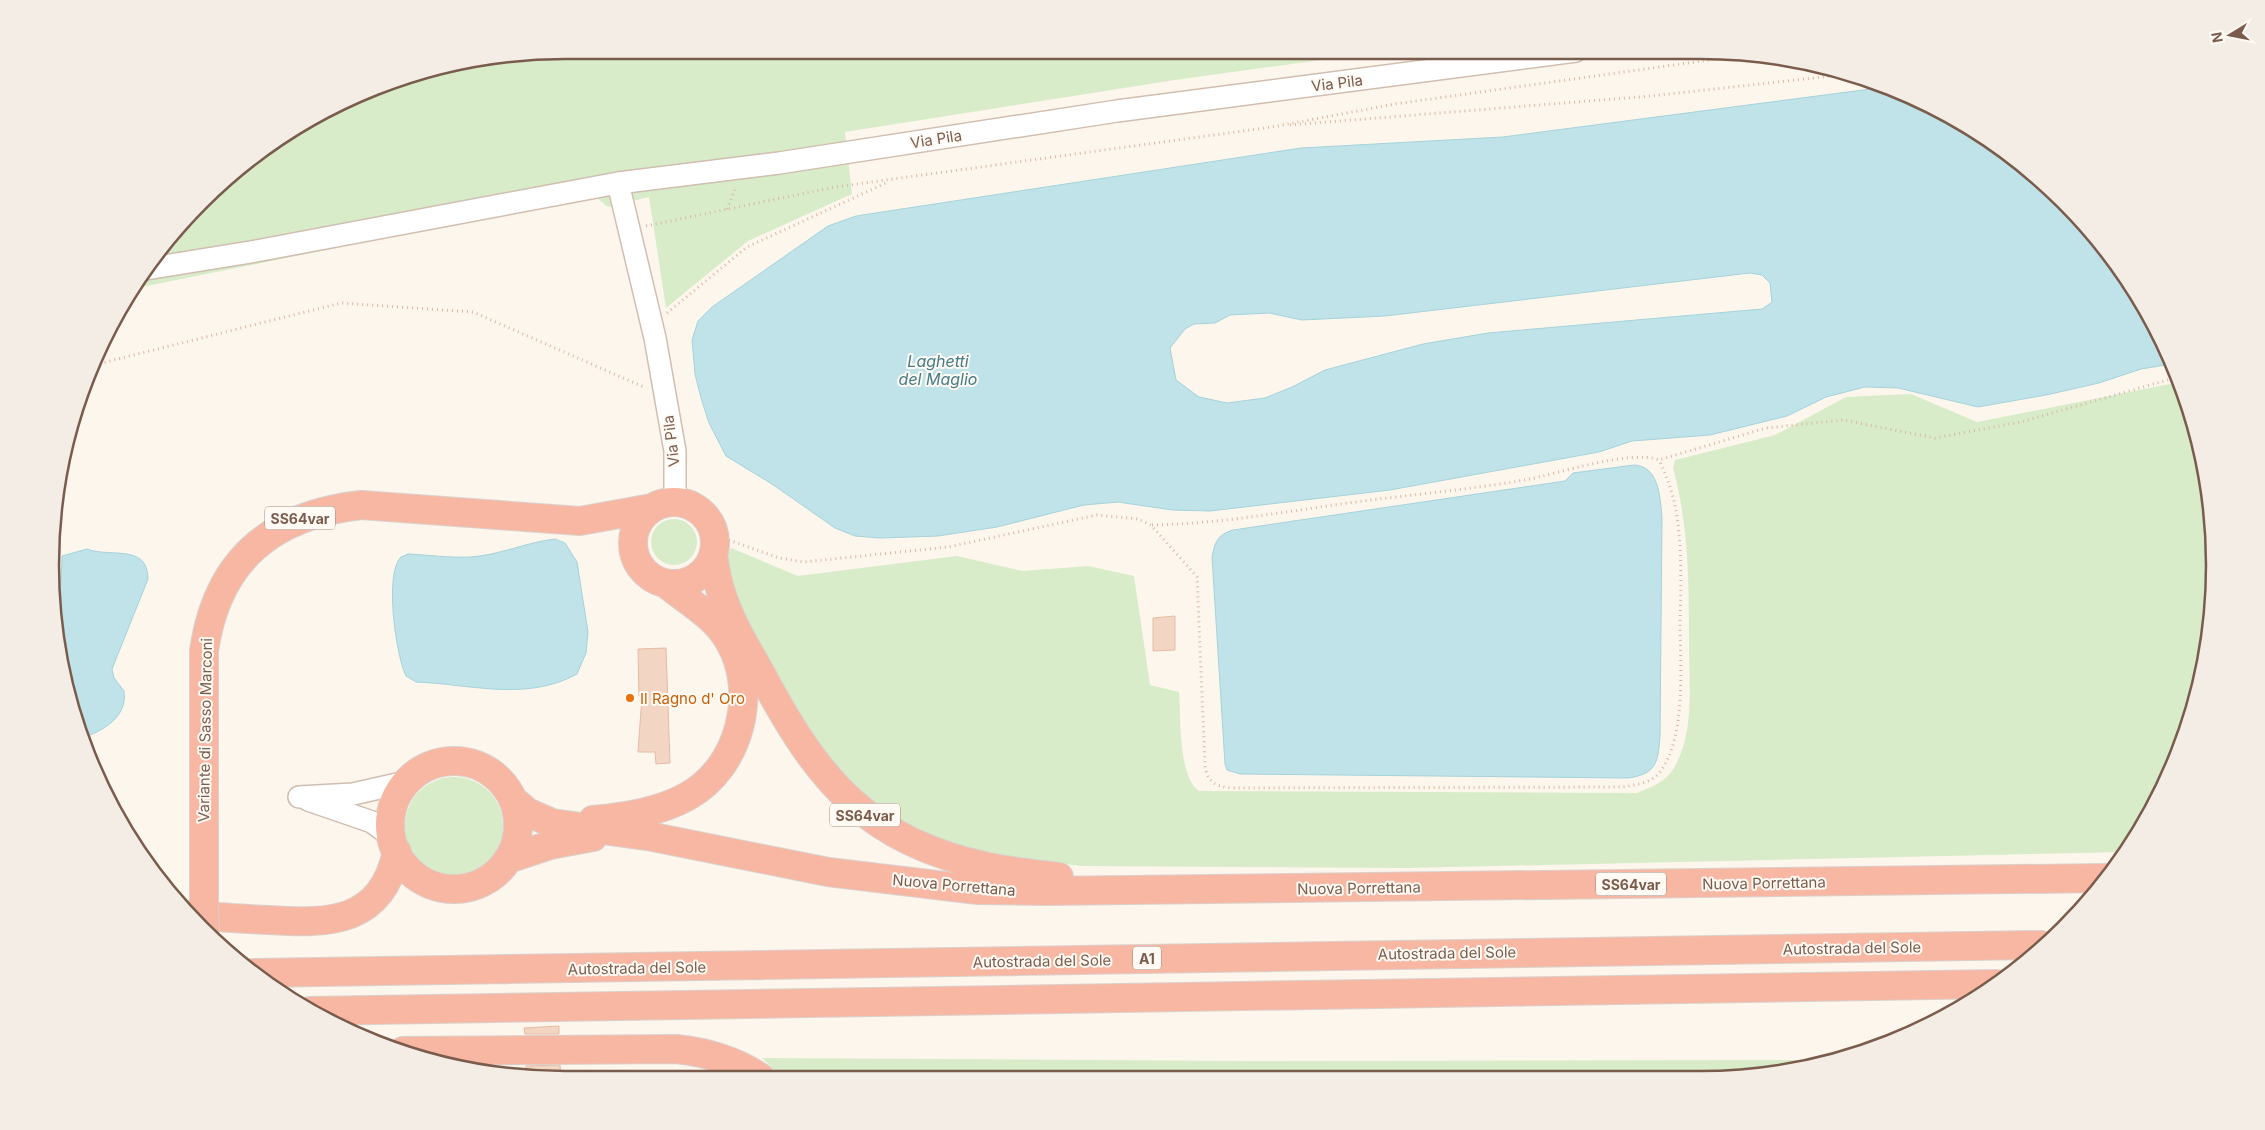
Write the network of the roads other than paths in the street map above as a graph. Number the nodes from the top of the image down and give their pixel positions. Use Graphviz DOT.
graph roads {
  1 [pos="1515,59"];
  2 [pos="618,183"];
  3 [pos="156,267"];
  4 [pos="663,504"];
  5 [pos="580,521"];
  6 [pos="714,545"];
  7 [pos="634,553"];
  8 [pos="664,583"];
  9 [pos="406,782"];
  10 [pos="513,800"];
  11 [pos="552,823"];
  12 [pos="617,834"];
  13 [pos="394,844"];
  14 [pos="508,859"];
  15 [pos="2098,878"];
  16 [pos="1157,890"];
  17 [pos="197,910"];
  18 [pos="2035,945"];
  19 [pos="265,973"];
  20 [pos="1984,984"];
  21 [pos="326,1011"];
  22 [pos="427,1052"];
  23 [pos="750,1071"];
  1 -- 2 [label="street, Via Pila"];
  2 -- 3 [label="street"];
  2 -- 4 [label="street, Via Pila"];
  4 -- 5 [label="highway, SS64var"];
  4 -- 6 [label="highway, SS64var"];
  4 -- 7 [label="highway"];
  5 -- 7 [label="highway, SS64var"];
  5 -- 17 [label="highway, Variante di Sasso Marconi / SS64var"];
  6 -- 8 [label="highway"];
  6 -- 16 [label="highway, SS64var"];
  7 -- 8 [label="highway, SS64var"];
  8 -- 11 [label="highway, SS64var"];
  9 -- 10 [label="highway, SS64var"];
  9 -- 13 [label="highway, SS64var"];
  9 -- 13 [label="street"];
  10 -- 11 [label="highway, SS64var"];
  10 -- 14 [label="highway, SS64var"];
  11 -- 12 [label="highway"];
  12 -- 14 [label="highway, SS64var"];
  12 -- 16 [label="highway, Nuova Porrettana / SS64var"];
  13 -- 14 [label="highway, SS64var"];
  13 -- 17 [label="highway"];
  15 -- 16 [label="highway, Nuova Porrettana / SS64var"];
  18 -- 19 [label="highway, Autostrada del Sole / A1"];
  20 -- 21 [label="highway"];
  22 -- 23 [label="highway"];
}
